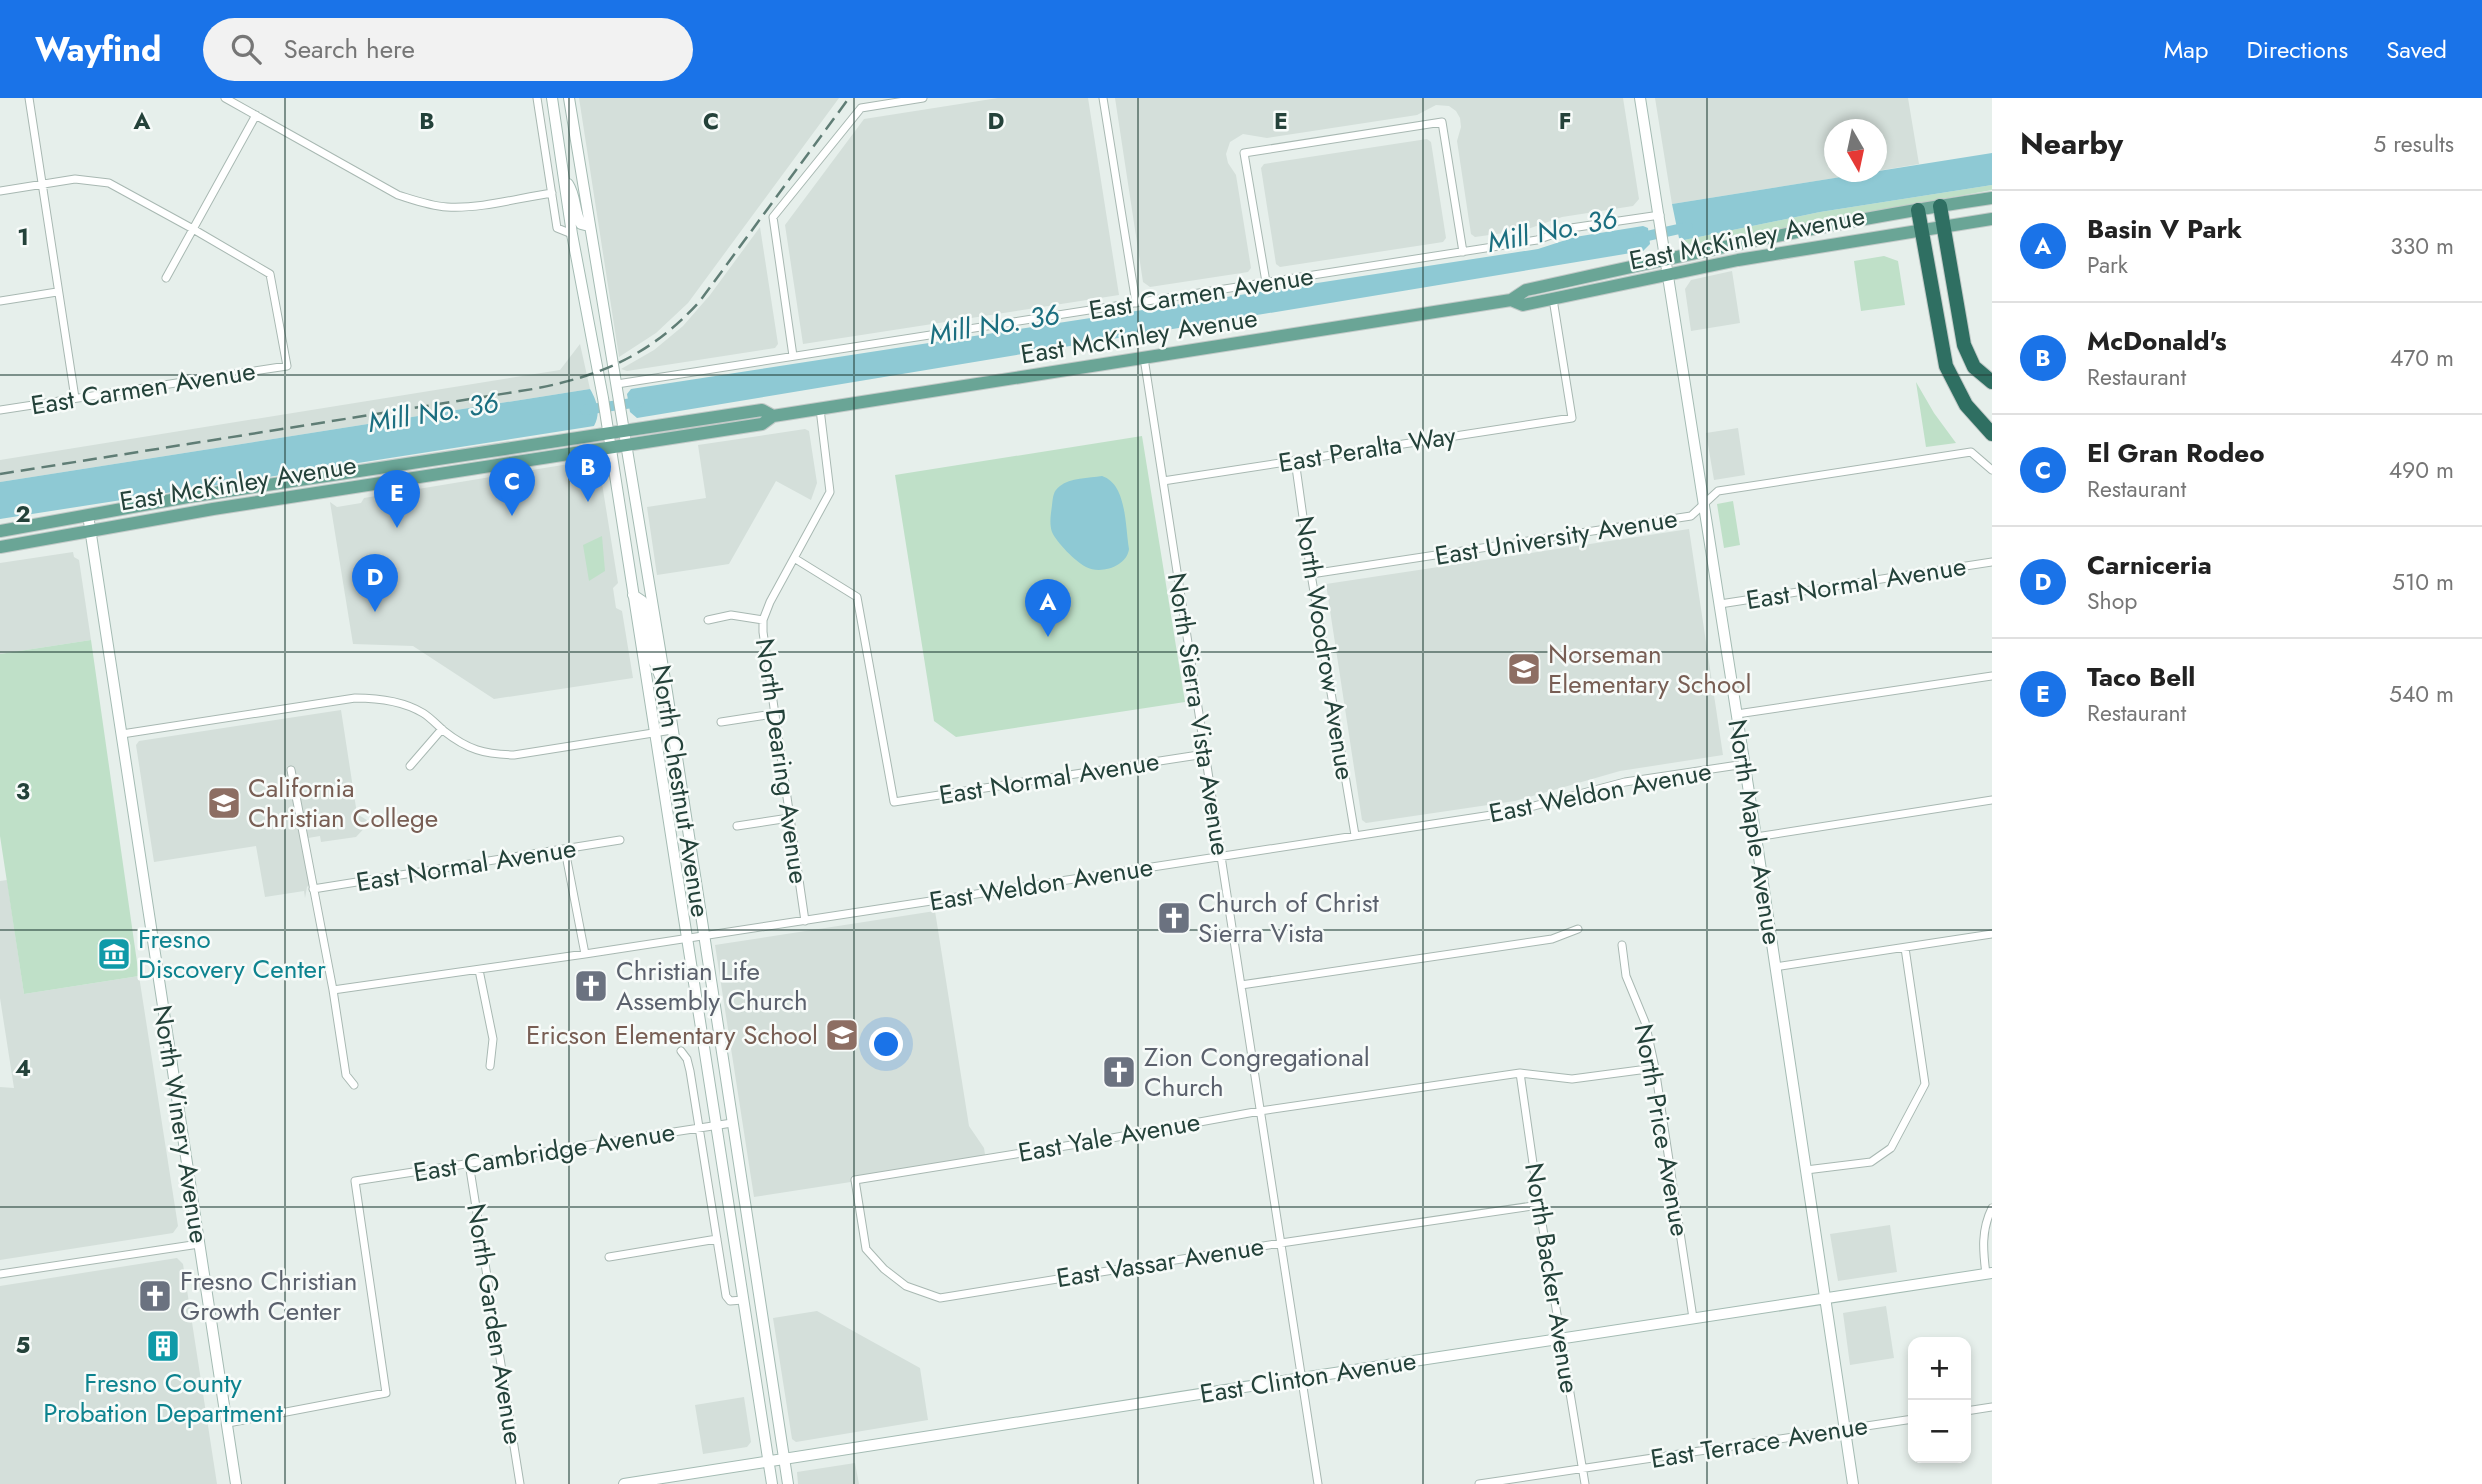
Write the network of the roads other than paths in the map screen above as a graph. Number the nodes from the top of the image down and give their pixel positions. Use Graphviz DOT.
graph roads {
  1 [pos="29,98"];
  2 [pos="225,98"];
  3 [pos="537,98"];
  4 [pos="552,98"];
  5 [pos="569,98"];
  6 [pos="923,98"];
  7 [pos="1103,98"];
  8 [pos="1640,98"];
  9 [pos="256,115"];
  10 [pos="564,179"];
  11 [pos="43,184"];
  12 [pos="0,191"];
  13 [pos="552,193"];
  14 [pos="1992,198"];
  15 [pos="1940,206"];
  16 [pos="1918,209"];
  17 [pos="1660,215"];
  18 [pos="1992,219"];
  19 [pos="589,226"];
  20 [pos="1944,227"];
  21 [pos="193,229"];
  22 [pos="1921,230"];
  23 [pos="572,234"];
  24 [pos="1463,252"];
  25 [pos="1666,252"];
  26 [pos="1669,274"];
  27 [pos="166,278"];
  28 [pos="1266,282"];
  29 [pos="57,292"];
  30 [pos="1553,299"];
  31 [pos="1511,300"];
  32 [pos="0,301"];
  33 [pos="1136,303"];
  34 [pos="793,356"];
  35 [pos="1144,358"];
  36 [pos="597,365"];
  37 [pos="1992,382"];
  38 [pos="617,384"];
  39 [pos="75,398"];
  40 [pos="820,409"];
  41 [pos="0,410"];
  42 [pos="773,416"];
  43 [pos="624,429"];
  44 [pos="608,432"];
  45 [pos="1992,434"];
  46 [pos="627,445"];
  47 [pos="611,448"];
  48 [pos="494,450"];
  49 [pos="1295,460"];
  50 [pos="1992,470"];
  51 [pos="1163,481"];
  52 [pos="351,488"];
  53 [pos="1704,504"];
  54 [pos="88,515"];
  55 [pos="0,531"];
  56 [pos="90,531"];
  57 [pos="0,547"];
  58 [pos="794,558"];
  59 [pos="1992,562"];
  60 [pos="1311,574"];
  61 [pos="634,595"];
  62 [pos="1720,604"];
  63 [pos="708,620"];
  64 [pos="763,620"];
  65 [pos="1992,676"];
  66 [pos="667,692"];
  67 [pos="773,714"];
  68 [pos="1737,714"];
  69 [pos="721,722"];
  70 [pos="442,729"];
  71 [pos="672,730"];
  72 [pos="655,732"];
  73 [pos="121,734"];
  74 [pos="1205,754"];
  75 [pos="1745,764"];
  76 [pos="411,766"];
  77 [pos="290,770"];
  78 [pos="1992,800"];
  79 [pos="789,818"];
  80 [pos="737,826"];
  81 [pos="1355,835"];
  82 [pos="1756,837"];
  83 [pos="620,840"];
  84 [pos="565,850"];
  85 [pos="1221,856"];
  86 [pos="313,888"];
  87 [pos="805,921"];
  88 [pos="1578,929"];
  89 [pos="1992,934"];
  90 [pos="704,936"];
  91 [pos="687,938"];
  92 [pos="1622,945"];
  93 [pos="1905,948"];
  94 [pos="584,954"];
  95 [pos="1775,967"];
  96 [pos="479,970"];
  97 [pos="1241,985"];
  98 [pos="333,990"];
  99 [pos="681,1051"];
  100 [pos="490,1066"];
  101 [pos="1655,1068"];
  102 [pos="1521,1073"];
  103 [pos="354,1085"];
  104 [pos="1260,1111"];
  105 [pos="732,1123"];
  106 [pos="716,1126"];
  107 [pos="700,1129"];
  108 [pos="469,1163"];
  109 [pos="1806,1170"];
  110 [pos="855,1180"];
  111 [pos="1539,1205"];
  112 [pos="1992,1208"];
  113 [pos="717,1239"];
  114 [pos="1281,1243"];
  115 [pos="199,1244"];
  116 [pos="609,1257"];
  117 [pos="0,1274"];
  118 [pos="1989,1274"];
  119 [pos="1824,1298"];
  120 [pos="743,1300"];
  121 [pos="1693,1318"];
  122 [pos="1562,1338"];
  123 [pos="1302,1378"];
  124 [pos="1992,1407"];
  125 [pos="1971,1410"];
  126 [pos="1908,1420"];
  127 [pos="228,1423"];
  128 [pos="1845,1430"];
  129 [pos="785,1459"];
  130 [pos="768,1461"];
  131 [pos="1583,1469"];
  132 [pos="236,1484"];
  133 [pos="520,1484"];
  134 [pos="624,1484"];
  135 [pos="772,1484"];
  136 [pos="788,1484"];
  137 [pos="1318,1484"];
  138 [pos="1479,1484"];
  139 [pos="1585,1484"];
  140 [pos="1853,1484"];
  1 -- 11 [label="street"];
  2 -- 9 [label="street"];
  3 -- 13 [label="street"];
  4 -- 10 [label="main road, North Chestnut Avenue"];
  5 -- 19 [label="main road, North Chestnut Avenue"];
  6 -- 34 [label="street"];
  7 -- 33 [label="street"];
  8 -- 17 [label="main road, North Maple Avenue"];
  9 -- 13 [label="street"];
  9 -- 21 [label="street"];
  10 -- 19 [label="main road"];
  10 -- 23 [label="main road, North Chestnut Avenue"];
  11 -- 12 [label="street"];
  11 -- 21 [label="street"];
  11 -- 29 [label="street"];
  13 -- 23 [label="street"];
  14 -- 15 [label="main road, East McKinley Avenue"];
  15 -- 16 [label="main road, East McKinley Avenue"];
  15 -- 20 [label="highway"];
  16 -- 22 [label="highway"];
  16 -- 25 [label="main road, East McKinley Avenue"];
  17 -- 24 [label="street, East Carmen Avenue"];
  17 -- 25 [label="main road, North Maple Avenue"];
  18 -- 20 [label="main road, East McKinley Avenue"];
  19 -- 38 [label="main road, North Chestnut Avenue"];
  20 -- 22 [label="main road, East McKinley Avenue"];
  20 -- 37 [label="highway"];
  21 -- 27 [label="street"];
  21 -- 39 [label="street, East Carmen Avenue"];
  22 -- 26 [label="main road, East McKinley Avenue"];
  22 -- 45 [label="highway"];
  23 -- 36 [label="main road, North Chestnut Avenue"];
  24 -- 28 [label="street, East Carmen Avenue"];
  24 -- 28 [label="street"];
  25 -- 26 [label="main road, North Maple Avenue"];
  25 -- 31 [label="main road, East McKinley Avenue"];
  26 -- 30 [label="main road, East McKinley Avenue"];
  26 -- 53 [label="main road, North Maple Avenue"];
  28 -- 33 [label="street, East Carmen Avenue"];
  29 -- 32 [label="street"];
  29 -- 39 [label="street"];
  30 -- 31 [label="main road, East McKinley Avenue"];
  30 -- 49 [label="street, East Peralta Way"];
  31 -- 35 [label="main road, East McKinley Avenue"];
  33 -- 34 [label="street, East Carmen Avenue"];
  34 -- 38 [label="street, East Carmen Avenue"];
  35 -- 40 [label="main road, East McKinley Avenue"];
  35 -- 51 [label="street, North Sierra Vista Avenue"];
  36 -- 38 [label="main road"];
  36 -- 44 [label="main road, North Chestnut Avenue"];
  38 -- 43 [label="main road, North Chestnut Avenue"];
  39 -- 41 [label="street, East Carmen Avenue"];
  40 -- 42 [label="main road, East McKinley Avenue"];
  40 -- 58 [label="street, North Dearing Avenue"];
  42 -- 43 [label="main road, East McKinley Avenue"];
  42 -- 46 [label="main road, East McKinley Avenue"];
  43 -- 44 [label="main road, East McKinley Avenue"];
  43 -- 46 [label="main road, North Chestnut Avenue"];
  44 -- 47 [label="main road, North Chestnut Avenue"];
  44 -- 48 [label="main road, East McKinley Avenue"];
  46 -- 47 [label="main road, East McKinley Avenue"];
  46 -- 66 [label="main road, North Chestnut Avenue"];
  47 -- 52 [label="main road, East McKinley Avenue"];
  47 -- 61 [label="main road, North Chestnut Avenue"];
  48 -- 52 [label="main road"];
  48 -- 54 [label="main road, East McKinley Avenue"];
  49 -- 51 [label="street, East Peralta Way"];
  49 -- 60 [label="street, North Woodrow Avenue"];
  50 -- 53 [label="street, East University Avenue"];
  51 -- 74 [label="street, North Sierra Vista Avenue"];
  52 -- 56 [label="main road, East McKinley Avenue"];
  53 -- 60 [label="street, East University Avenue"];
  53 -- 62 [label="main road, North Maple Avenue"];
  54 -- 55 [label="main road, East McKinley Avenue"];
  54 -- 56 [label="main road, North Winery Avenue"];
  56 -- 57 [label="main road, East McKinley Avenue"];
  56 -- 73 [label="main road, North Winery Avenue"];
  58 -- 64 [label="street, North Dearing Avenue"];
  58 -- 74 [label="street, East Normal Avenue"];
  59 -- 62 [label="street, East Normal Avenue"];
  60 -- 81 [label="street, North Woodrow Avenue"];
  61 -- 66 [label="main road"];
  61 -- 72 [label="main road, North Chestnut Avenue"];
  62 -- 68 [label="main road, North Maple Avenue"];
  63 -- 64 [label="street"];
  64 -- 67 [label="street, North Dearing Avenue"];
  65 -- 68 [label="street"];
  66 -- 71 [label="main road, North Chestnut Avenue"];
  67 -- 69 [label="street"];
  67 -- 79 [label="street, North Dearing Avenue"];
  68 -- 75 [label="main road, North Maple Avenue"];
  70 -- 72 [label="street"];
  70 -- 73 [label="street"];
  70 -- 76 [label="street"];
  71 -- 72 [label="street"];
  71 -- 90 [label="main road, North Chestnut Avenue"];
  72 -- 91 [label="main road, North Chestnut Avenue"];
  73 -- 115 [label="main road, North Winery Avenue"];
  74 -- 85 [label="street, North Sierra Vista Avenue"];
  75 -- 81 [label="street, East Weldon Avenue"];
  75 -- 82 [label="main road, North Maple Avenue"];
  77 -- 86 [label="street"];
  78 -- 82 [label="street"];
  79 -- 80 [label="street"];
  79 -- 87 [label="street, North Dearing Avenue"];
  81 -- 85 [label="street, East Weldon Avenue"];
  82 -- 95 [label="main road, North Maple Avenue"];
  83 -- 84 [label="street, East Normal Avenue"];
  84 -- 86 [label="street, East Normal Avenue"];
  84 -- 94 [label="street"];
  85 -- 87 [label="street, East Weldon Avenue"];
  85 -- 97 [label="street, North Sierra Vista Avenue"];
  86 -- 98 [label="street"];
  87 -- 90 [label="street, East Weldon Avenue"];
  88 -- 97 [label="street"];
  89 -- 93 [label="street"];
  90 -- 91 [label="street, East Weldon Avenue"];
  90 -- 105 [label="main road, North Chestnut Avenue"];
  91 -- 94 [label="street, East Weldon Avenue"];
  91 -- 106 [label="main road, North Chestnut Avenue"];
  92 -- 101 [label="street, North Price Avenue"];
  93 -- 95 [label="street"];
  93 -- 109 [label="street"];
  94 -- 96 [label="street, East Weldon Avenue"];
  95 -- 109 [label="main road, North Maple Avenue"];
  96 -- 98 [label="street, East Weldon Avenue"];
  96 -- 100 [label="street"];
  97 -- 104 [label="street, North Sierra Vista Avenue"];
  98 -- 103 [label="street"];
  99 -- 107 [label="street"];
  101 -- 102 [label="street, East Yale Avenue"];
  101 -- 121 [label="street, North Price Avenue"];
  102 -- 104 [label="street, East Yale Avenue"];
  102 -- 111 [label="street, North Backer Avenue"];
  104 -- 110 [label="street, East Yale Avenue"];
  104 -- 114 [label="street, North Sierra Vista Avenue"];
  105 -- 106 [label="street, East Cambridge Avenue"];
  105 -- 129 [label="main road, North Chestnut Avenue"];
  106 -- 107 [label="street, East Cambridge Avenue"];
  106 -- 120 [label="main road, North Chestnut Avenue"];
  107 -- 108 [label="street, East Cambridge Avenue"];
  107 -- 113 [label="street"];
  108 -- 127 [label="street, East Cambridge Avenue"];
  108 -- 133 [label="street, North Garden Avenue"];
  109 -- 119 [label="main road, North Maple Avenue"];
  110 -- 114 [label="street, East Vassar Avenue"];
  111 -- 114 [label="street, East Vassar Avenue"];
  111 -- 122 [label="street, North Backer Avenue"];
  112 -- 118 [label="street"];
  113 -- 116 [label="street"];
  113 -- 120 [label="street"];
  114 -- 123 [label="street, North Sierra Vista Avenue"];
  115 -- 117 [label="street"];
  115 -- 127 [label="main road, North Winery Avenue"];
  118 -- 119 [label="main road, East Clinton Avenue"];
  119 -- 121 [label="main road, East Clinton Avenue"];
  119 -- 128 [label="main road, North Maple Avenue"];
  120 -- 130 [label="main road, North Chestnut Avenue"];
  121 -- 122 [label="main road, East Clinton Avenue"];
  122 -- 123 [label="main road, East Clinton Avenue"];
  122 -- 131 [label="street, North Backer Avenue"];
  123 -- 129 [label="main road, East Clinton Avenue"];
  123 -- 137 [label="street, North Sierra Vista Avenue"];
  124 -- 125 [label="street"];
  126 -- 128 [label="street, East Terrace Avenue"];
  127 -- 132 [label="main road, North Winery Avenue"];
  128 -- 131 [label="street, East Terrace Avenue"];
  128 -- 140 [label="main road, North Maple Avenue"];
  129 -- 130 [label="main road, East Clinton Avenue"];
  129 -- 136 [label="main road, North Chestnut Avenue"];
  130 -- 134 [label="main road, East Clinton Avenue"];
  130 -- 135 [label="main road, North Chestnut Avenue"];
  131 -- 138 [label="street, East Terrace Avenue"];
  131 -- 139 [label="street, North Backer Avenue"];
}
